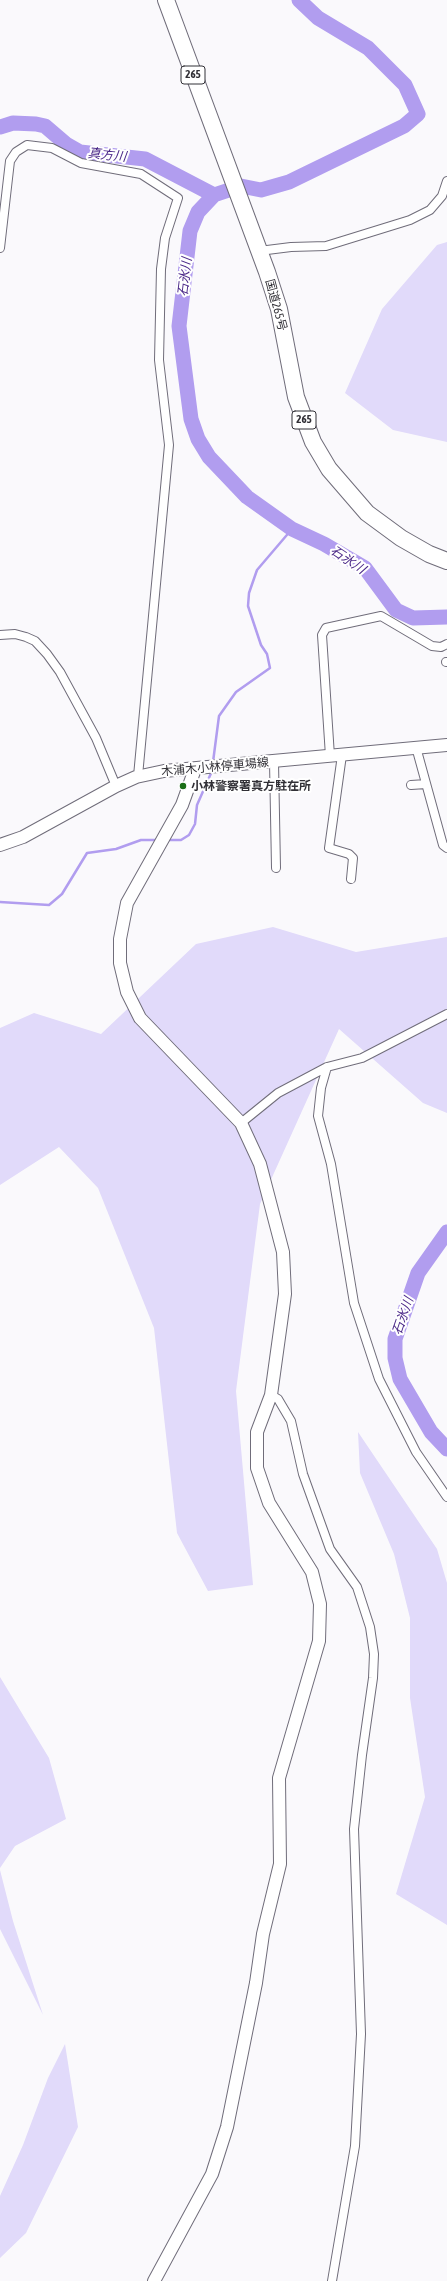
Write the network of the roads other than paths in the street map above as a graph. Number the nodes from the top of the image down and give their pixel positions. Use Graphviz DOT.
graph roads {
  1 [pos="166,0"];
  2 [pos="447,181"];
  3 [pos="0,248"];
  4 [pos="259,252"];
  5 [pos="447,561"];
  6 [pos="0,635"];
  7 [pos="447,644"];
  8 [pos="447,745"];
  9 [pos="416,748"];
  10 [pos="342,755"];
  11 [pos="330,756"];
  12 [pos="274,762"];
  13 [pos="195,769"];
  14 [pos="138,776"];
  15 [pos="426,784"];
  16 [pos="411,785"];
  17 [pos="116,786"];
  18 [pos="0,845"];
  19 [pos="447,848"];
  20 [pos="276,868"];
  21 [pos="351,879"];
  22 [pos="447,1014"];
  23 [pos="327,1067"];
  24 [pos="241,1123"];
  25 [pos="271,1395"];
  26 [pos="447,1497"];
  27 [pos="154,2281"];
  28 [pos="332,2281"];
  1 -- 4 [label="highway, 国道265号 / 265"];
  2 -- 4 [label="street"];
  3 -- 14 [label="street"];
  4 -- 5 [label="highway, 国道265号 / 265"];
  6 -- 17 [label="street"];
  7 -- 11 [label="street"];
  8 -- 9 [label="street, 木浦木小林停車場線"];
  9 -- 10 [label="street, 木浦木小林停車場線"];
  9 -- 15 [label="street"];
  10 -- 11 [label="street, 木浦木小林停車場線"];
  10 -- 21 [label="street"];
  11 -- 12 [label="street, 木浦木小林停車場線"];
  12 -- 13 [label="street, 木浦木小林停車場線"];
  12 -- 20 [label="street"];
  13 -- 14 [label="street, 木浦木小林停車場線"];
  13 -- 24 [label="street"];
  14 -- 17 [label="street, 木浦木小林停車場線"];
  15 -- 16 [label="street"];
  15 -- 19 [label="street"];
  17 -- 18 [label="street, 木浦木小林停車場線"];
  22 -- 23 [label="street"];
  23 -- 24 [label="street"];
  23 -- 26 [label="street"];
  24 -- 25 [label="street"];
  25 -- 27 [label="street"];
  25 -- 28 [label="street"];
}
